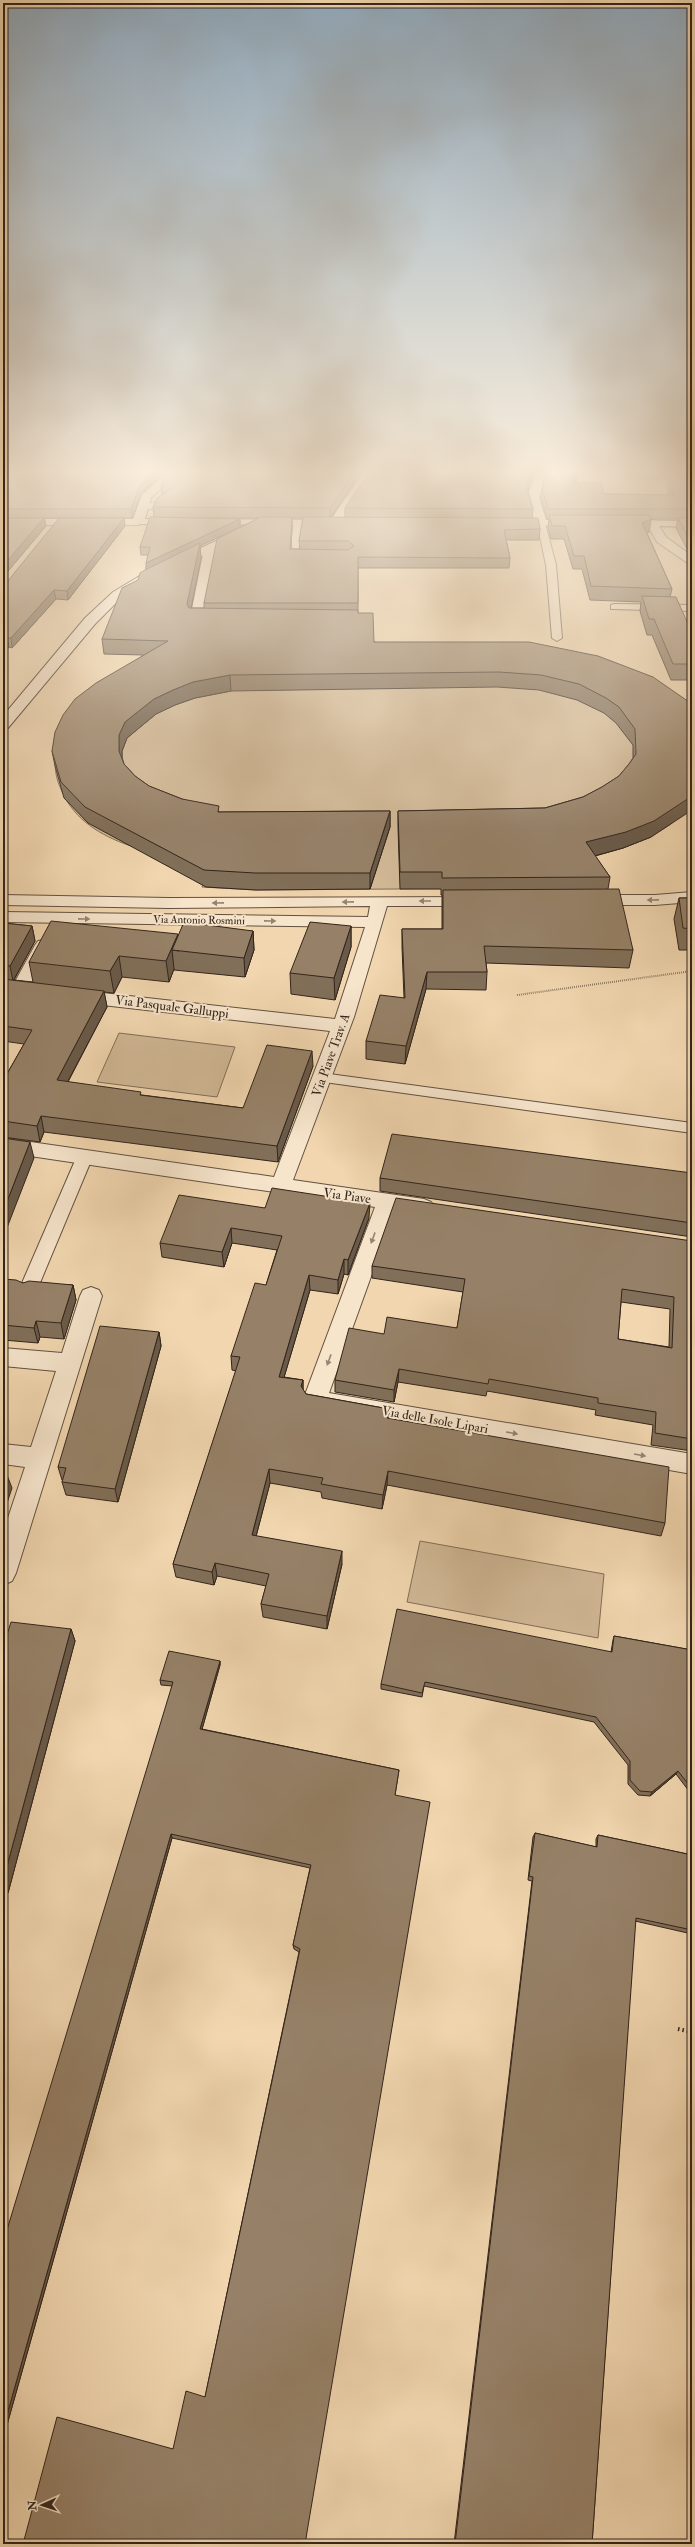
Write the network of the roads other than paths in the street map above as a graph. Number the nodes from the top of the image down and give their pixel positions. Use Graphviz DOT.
graph roads {
  1 [pos="126,590"];
  2 [pos="202,590"];
  3 [pos="553,590"];
  4 [pos="614,607"];
  5 [pos="692,608"];
  6 [pos="227,619"];
  7 [pos="557,638"];
  8 [pos="3,725"];
  9 [pos="692,897"];
  10 [pos="3,900"];
  11 [pos="577,900"];
  12 [pos="380,901"];
  13 [pos="490,901"];
  14 [pos="3,918"];
  15 [pos="58,918"];
  16 [pos="375,922"];
  17 [pos="20,989"];
  18 [pos="57,994"];
  19 [pos="341,1026"];
  20 [pos="322,1078"];
  21 [pos="692,1128"];
  22 [pos="3,1145"];
  23 [pos="85,1156"];
  24 [pos="282,1186"];
  25 [pos="387,1202"];
  26 [pos="442,1209"];
  27 [pos="28,1290"];
  28 [pos="92,1296"];
  29 [pos="3,1357"];
  30 [pos="70,1363"];
  31 [pos="3,1454"];
  32 [pos="40,1458"];
  33 [pos="692,1464"];
  34 [pos="3,1573"];
  1 -- 8 [label="street"];
  2 -- 6 [label="street"];
  3 -- 7 [label="lane"];
  4 -- 5 [label="lane"];
  9 -- 11 [label="street, one-way"];
  12 -- 10 [label="street, Via Antonio Rosmini, one-way"];
  13 -- 12 [label="street, Via Antonio Rosmini, one-way"];
  12 -- 16 [label="street"];
  14 -- 15 [label="street, Via Antonio Rosmini"];
  15 -- 16 [label="street, Via Antonio Rosmini, one-way"];
  15 -- 17 [label="street"];
  16 -- 19 [label="street, Via Piave Trav. A"];
  18 -- 19 [label="street, Via Pasquale Galluppi"];
  19 -- 20 [label="street, Via Piave Trav. A"];
  20 -- 21 [label="lane"];
  20 -- 24 [label="street, Via Piave Trav. A"];
  22 -- 23 [label="street, Via Piave"];
  23 -- 24 [label="street, Via Piave"];
  23 -- 27 [label="lane"];
  24 -- 25 [label="street, Via Piave"];
  25 -- 26 [label="street, Via Piave"];
  25 -- 33 [label="street, Via delle Isole Lipari, one-way"];
  28 -- 30 [label="street"];
  29 -- 30 [label="street"];
  30 -- 32 [label="street"];
  31 -- 32 [label="street"];
  32 -- 34 [label="street"];
}
